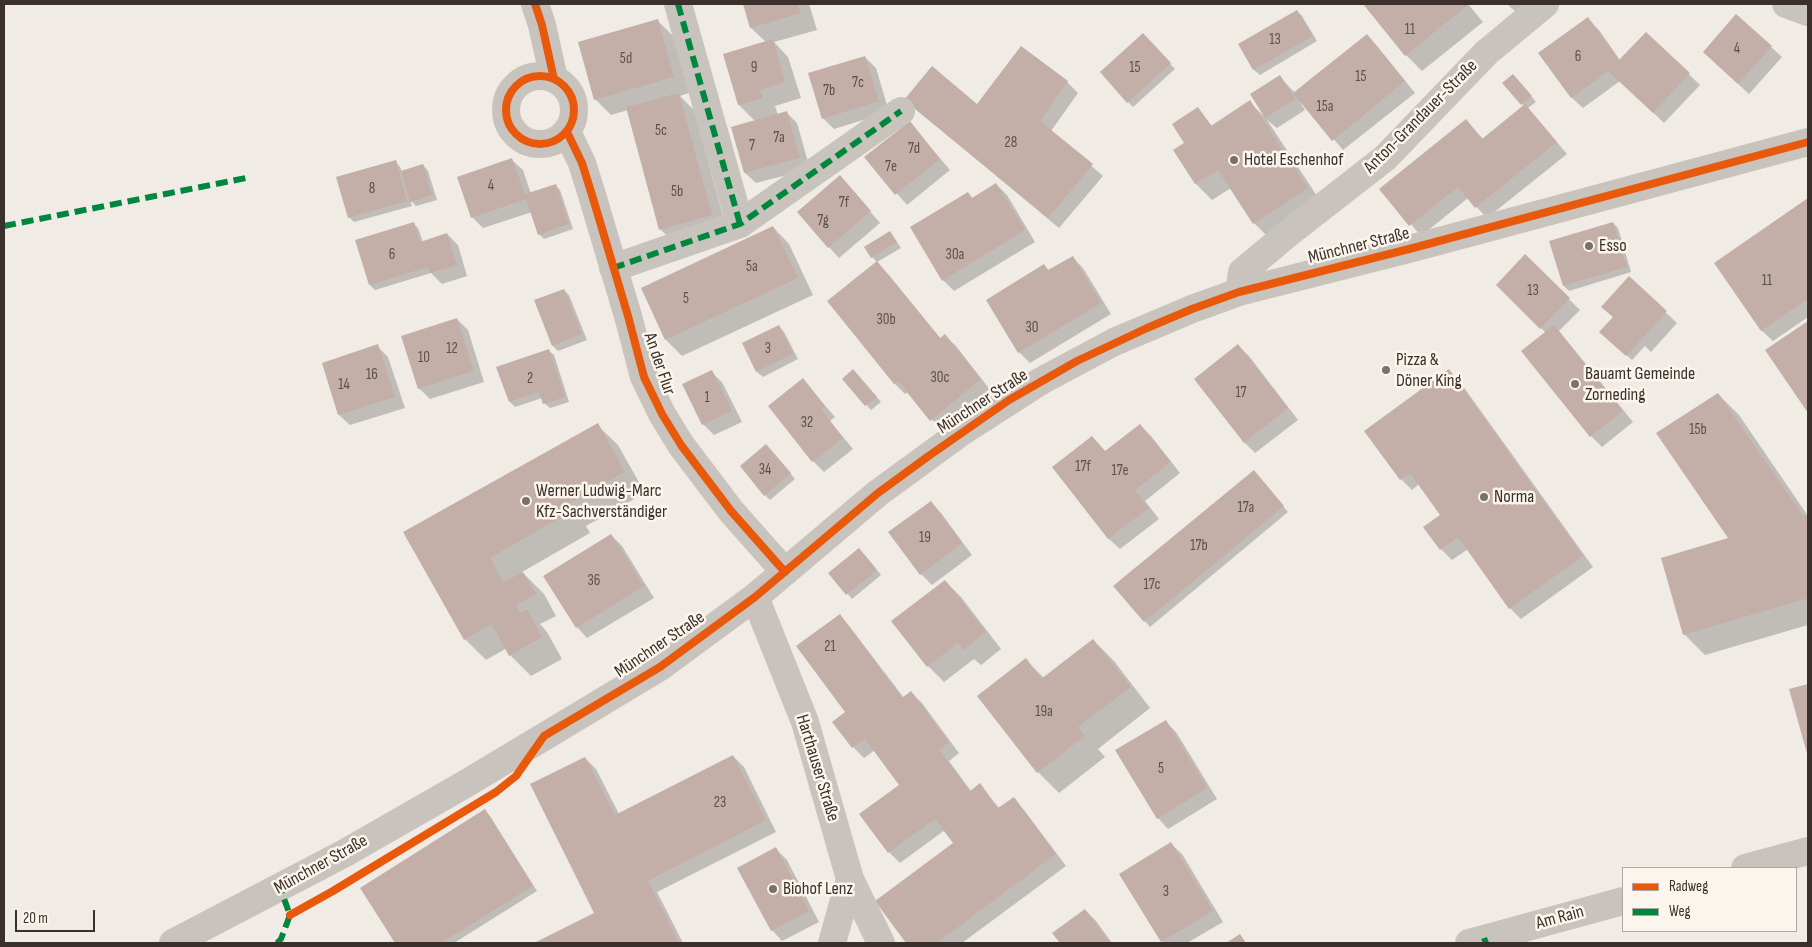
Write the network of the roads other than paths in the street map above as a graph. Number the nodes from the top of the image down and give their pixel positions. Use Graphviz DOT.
graph roads {
  1 [pos="535,4"];
  2 [pos="678,4"];
  3 [pos="1545,4"];
  4 [pos="1786,4"];
  5 [pos="1808,12"];
  6 [pos="554,79"];
  7 [pos="901,111"];
  8 [pos="567,132"];
  9 [pos="1808,142"];
  10 [pos="740,224"];
  11 [pos="613,268"];
  12 [pos="1240,292"];
  13 [pos="785,572"];
  14 [pos="755,597"];
  15 [pos="1808,851"];
  16 [pos="1749,867"];
  17 [pos="850,878"];
  18 [pos="1622,901"];
  19 [pos="173,943"];
  20 [pos="832,943"];
  21 [pos="881,943"];
  22 [pos="1469,943"];
  1 -- 6 [label="street"];
  2 -- 10 [label="street"];
  3 -- 12 [label="street, Anton-Grandauer-Straße"];
  4 -- 5 [label="street"];
  6 -- 8 [label="street"];
  6 -- 8 [label="street"];
  7 -- 10 [label="street"];
  8 -- 11 [label="street, An der Flur"];
  9 -- 12 [label="street, Münchner Straße"];
  10 -- 11 [label="street"];
  11 -- 13 [label="street, An der Flur"];
  12 -- 13 [label="street, Münchner Straße"];
  13 -- 14 [label="street, Münchner Straße"];
  14 -- 17 [label="street, Harthauser Straße"];
  14 -- 19 [label="street, Münchner Straße"];
  15 -- 16 [label="street"];
  17 -- 20 [label="street"];
  17 -- 21 [label="street, Harthauser Straße"];
  18 -- 22 [label="street, Am Rain"];
}
